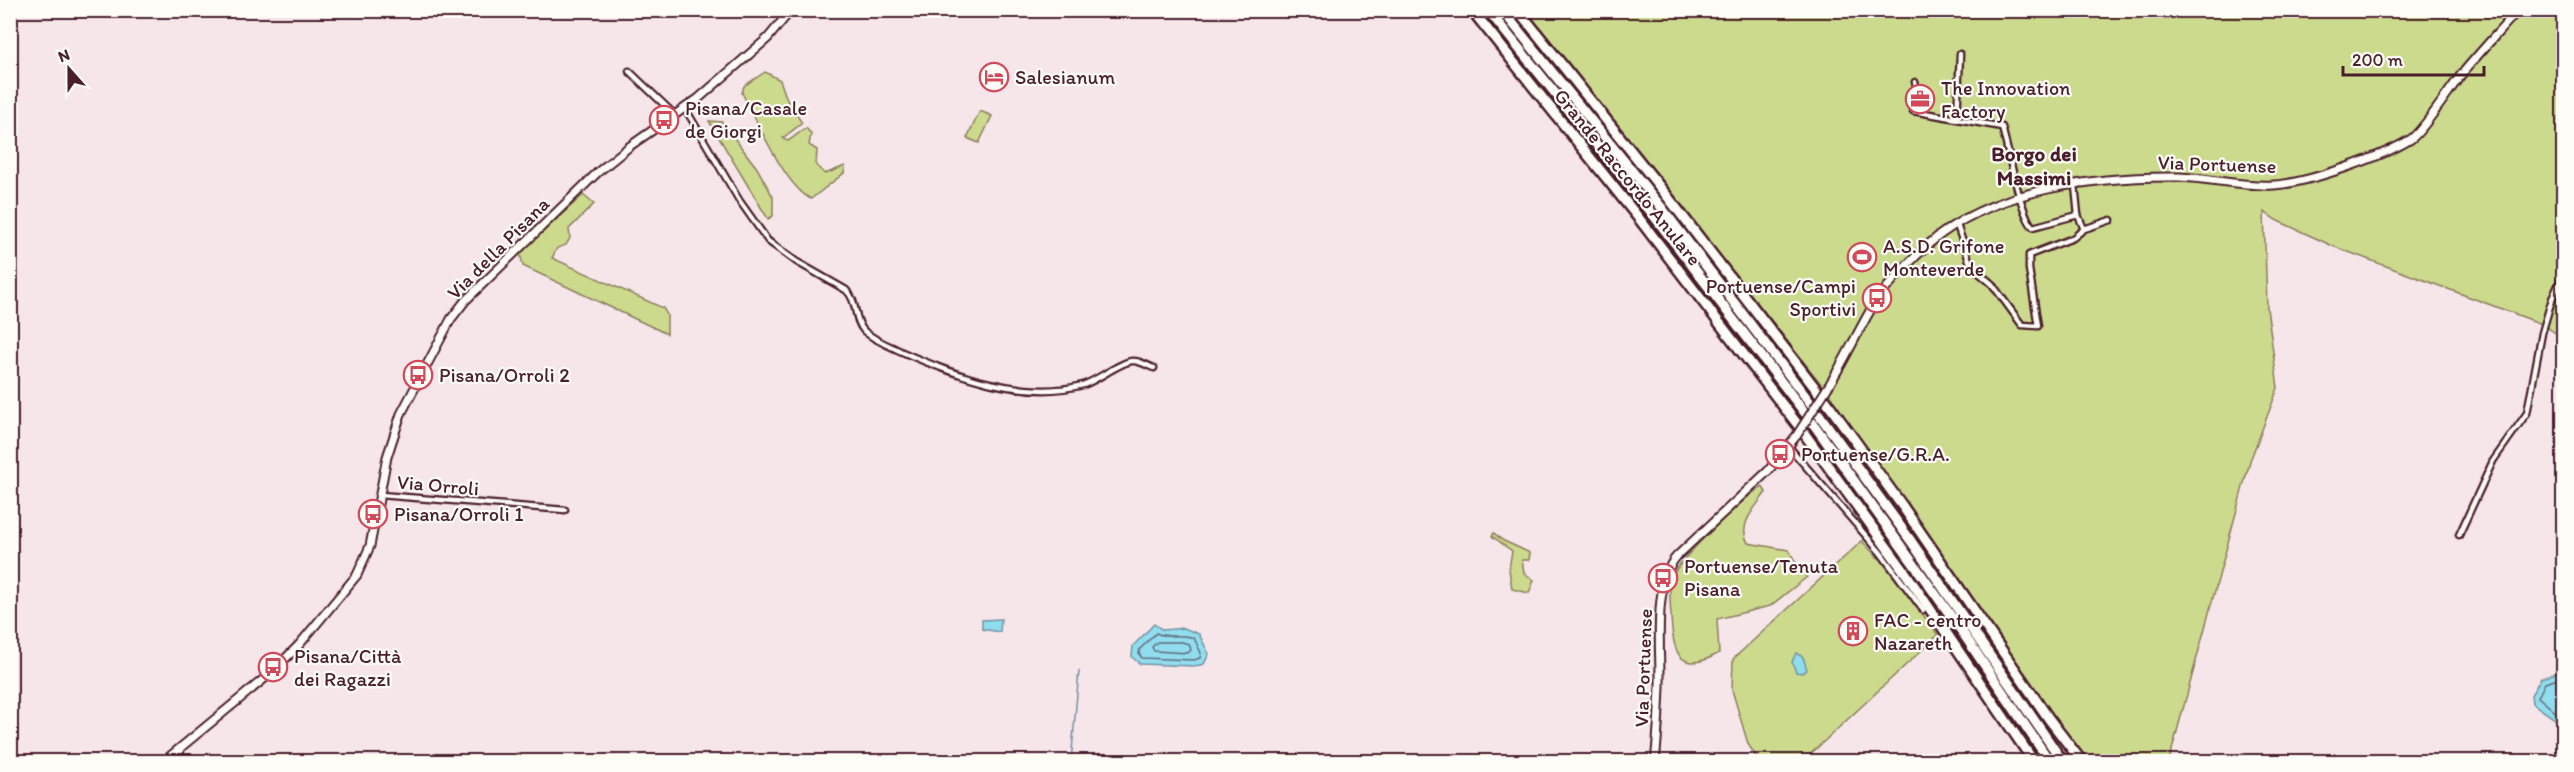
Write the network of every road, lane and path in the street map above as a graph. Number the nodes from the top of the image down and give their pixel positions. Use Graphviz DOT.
graph roads {
  1 [pos="791,10"];
  2 [pos="1472,10"];
  3 [pos="1488,10"];
  4 [pos="1502,10"];
  5 [pos="1518,10"];
  6 [pos="2518,10"];
  7 [pos="1960,54"];
  8 [pos="629,71"];
  9 [pos="1915,82"];
  10 [pos="685,108"];
  11 [pos="675,115"];
  12 [pos="1957,119"];
  13 [pos="2075,185"];
  14 [pos="2020,195"];
  15 [pos="2078,215"];
  16 [pos="2111,220"];
  17 [pos="1957,225"];
  18 [pos="2084,230"];
  19 [pos="2564,272"];
  20 [pos="1154,368"];
  21 [pos="1823,392"];
  22 [pos="1826,401"];
  23 [pos="1812,405"];
  24 [pos="1805,413"];
  25 [pos="1818,413"];
  26 [pos="1812,422"];
  27 [pos="1800,431"];
  28 [pos="1789,447"];
  29 [pos="380,495"];
  30 [pos="565,510"];
  31 [pos="2459,535"];
  32 [pos="1923,610"];
  33 [pos="181,749"];
  34 [pos="163,762"];
  35 [pos="179,762"];
  36 [pos="1655,762"];
  37 [pos="2034,762"];
  38 [pos="2050,762"];
  39 [pos="2063,762"];
  40 [pos="2082,762"];
  1 -- 10 [label="main road, Via della Pisana"];
  2 -- 27 [label="highway, Grande Raccordo Anulare"];
  3 -- 24 [label="highway, Grande Raccordo Anulare"];
  4 -- 23 [label="highway, Grande Raccordo Anulare"];
  5 -- 21 [label="highway, Grande Raccordo Anulare"];
  6 -- 13 [label="main road, Via Portuense"];
  7 -- 12 [label="street"];
  8 -- 11 [label="street"];
  9 -- 12 [label="street"];
  10 -- 11 [label="main road, Via della Pisana"];
  10 -- 20 [label="street"];
  11 -- 29 [label="main road, Via della Pisana"];
  12 -- 14 [label="street"];
  13 -- 14 [label="main road, Via Portuense"];
  13 -- 15 [label="street"];
  14 -- 15 [label="street"];
  14 -- 17 [label="main road, Via Portuense"];
  15 -- 18 [label="street"];
  16 -- 18 [label="street"];
  17 -- 18 [label="street"];
  17 -- 21 [label="main road, Via Portuense"];
  19 -- 31 [label="street"];
  21 -- 27 [label="main road, Via Portuense, bridge"];
  22 -- 40 [label="highway"];
  25 -- 39 [label="highway"];
  26 -- 38 [label="highway"];
  27 -- 28 [label="main road, Via Portuense"];
  27 -- 37 [label="highway, Grande Raccordo Anulare"];
  28 -- 32 [label="street"];
  28 -- 36 [label="main road, Via Portuense"];
  29 -- 30 [label="street, Via Orroli"];
  29 -- 33 [label="main road, Via della Pisana"];
  33 -- 34 [label="main road, Via della Pisana"];
  33 -- 35 [label="street"];
}
